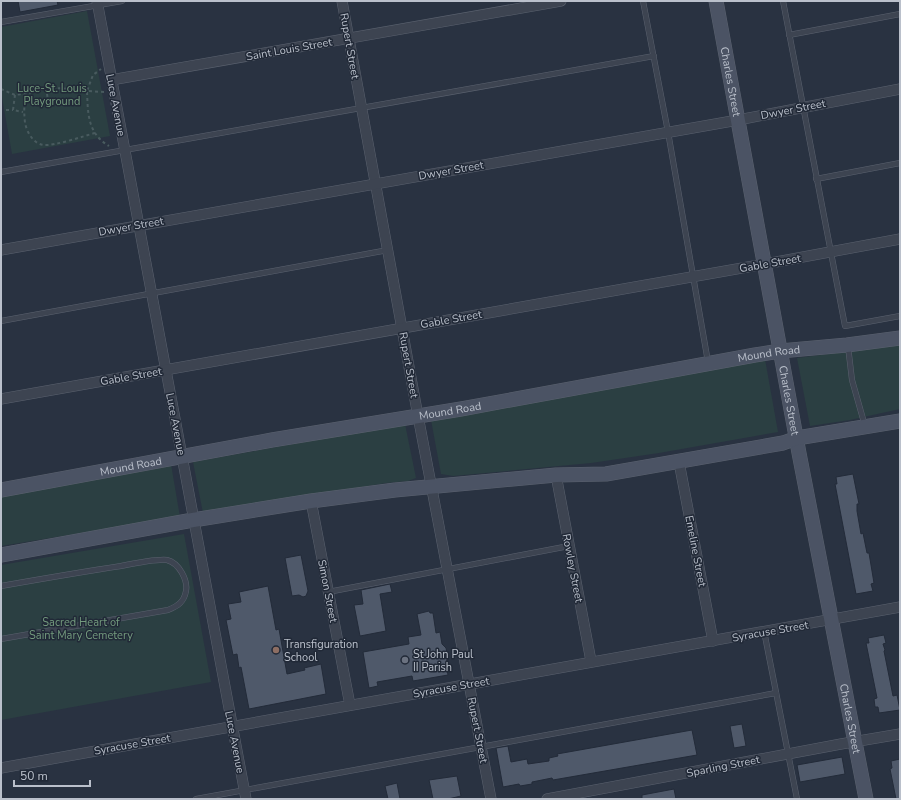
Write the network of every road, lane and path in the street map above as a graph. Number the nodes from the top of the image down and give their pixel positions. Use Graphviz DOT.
graph roads {
  1 [pos="122,1"];
  2 [pos="342,1"];
  3 [pos="561,1"];
  4 [pos="643,1"];
  5 [pos="716,1"];
  6 [pos="783,1"];
  7 [pos="98,3"];
  8 [pos="900,14"];
  9 [pos="1,22"];
  10 [pos="789,35"];
  11 [pos="349,38"];
  12 [pos="654,56"];
  13 [pos="102,69"];
  14 [pos="111,80"];
  15 [pos="46,88"];
  16 [pos="1,89"];
  17 [pos="900,89"];
  18 [pos="87,91"];
  19 [pos="101,91"];
  20 [pos="30,93"];
  21 [pos="15,94"];
  22 [pos="48,100"];
  23 [pos="362,108"];
  24 [pos="803,108"];
  25 [pos="6,110"];
  26 [pos="13,110"];
  27 [pos="24,112"];
  28 [pos="738,120"];
  29 [pos="668,132"];
  30 [pos="95,133"];
  31 [pos="113,147"];
  32 [pos="125,150"];
  33 [pos="900,162"];
  34 [pos="1,172"];
  35 [pos="816,179"];
  36 [pos="375,183"];
  37 [pos="139,225"];
  38 [pos="900,239"];
  39 [pos="1,250"];
  40 [pos="388,250"];
  41 [pos="830,252"];
  42 [pos="764,264"];
  43 [pos="693,277"];
  44 [pos="151,293"];
  45 [pos="900,316"];
  46 [pos="1,321"];
  47 [pos="402,328"];
  48 [pos="900,338"];
  49 [pos="848,345"];
  50 [pos="780,351"];
  51 [pos="708,364"];
  52 [pos="165,370"];
  53 [pos="1,399"];
  54 [pos="418,416"];
  55 [pos="900,421"];
  56 [pos="865,427"];
  57 [pos="796,438"];
  58 [pos="182,458"];
  59 [pos="679,462"];
  60 [pos="556,475"];
  61 [pos="431,487"];
  62 [pos="1,490"];
  63 [pos="311,501"];
  64 [pos="193,520"];
  65 [pos="569,546"];
  66 [pos="1,555"];
  67 [pos="447,569"];
  68 [pos="1,586"];
  69 [pos="328,592"];
  70 [pos="900,607"];
  71 [pos="831,619"];
  72 [pos="764,631"];
  73 [pos="1,639"];
  74 [pos="713,641"];
  75 [pos="591,661"];
  76 [pos="469,685"];
  77 [pos="776,693"];
  78 [pos="350,705"];
  79 [pos="232,726"];
  80 [pos="900,734"];
  81 [pos="854,742"];
  82 [pos="481,746"];
  83 [pos="788,754"];
  84 [pos="1,768"];
  85 [pos="245,795"];
  86 [pos="196,799"];
  87 [pos="491,799"];
  88 [pos="547,799"];
  89 [pos="797,799"];
  90 [pos="866,799"];
  1 -- 7 [label="lane"];
  2 -- 11 [label="street, Rupert Street"];
  3 -- 11 [label="street, Saint Louis Street"];
  4 -- 12 [label="lane"];
  5 -- 28 [label="main road, Charles Street"];
  6 -- 10 [label="lane"];
  7 -- 9 [label="lane"];
  7 -- 14 [label="street, Luce Avenue"];
  8 -- 10 [label="lane"];
  10 -- 24 [label="lane"];
  11 -- 14 [label="street, Saint Louis Street"];
  11 -- 23 [label="street, Rupert Street"];
  12 -- 23 [label="lane"];
  12 -- 29 [label="lane"];
  13 -- 18 [label="path"];
  14 -- 32 [label="street, Luce Avenue"];
  15 -- 18 [label="path"];
  15 -- 20 [label="path"];
  15 -- 22 [label="path"];
  16 -- 21 [label="path"];
  17 -- 24 [label="street, Dwyer Street"];
  18 -- 19 [label="path"];
  18 -- 30 [label="path"];
  20 -- 21 [label="path"];
  20 -- 27 [label="path"];
  21 -- 26 [label="path"];
  23 -- 32 [label="lane"];
  23 -- 36 [label="street, Rupert Street"];
  24 -- 28 [label="street, Dwyer Street"];
  24 -- 35 [label="lane"];
  25 -- 26 [label="path"];
  26 -- 27 [label="path"];
  27 -- 30 [label="path"];
  28 -- 29 [label="street, Dwyer Street"];
  28 -- 42 [label="main road, Charles Street"];
  29 -- 36 [label="street, Dwyer Street"];
  29 -- 43 [label="lane"];
  30 -- 31 [label="path"];
  32 -- 34 [label="lane"];
  32 -- 37 [label="street, Luce Avenue"];
  33 -- 35 [label="lane"];
  35 -- 41 [label="lane"];
  36 -- 37 [label="street, Dwyer Street"];
  36 -- 40 [label="street, Rupert Street"];
  37 -- 39 [label="street, Dwyer Street"];
  37 -- 44 [label="street, Luce Avenue"];
  38 -- 41 [label="street, Gable Street"];
  40 -- 44 [label="lane"];
  40 -- 47 [label="street, Rupert Street"];
  41 -- 42 [label="street, Gable Street"];
  41 -- 45 [label="lane"];
  42 -- 43 [label="street, Gable Street"];
  42 -- 50 [label="main road, Charles Street"];
  43 -- 47 [label="street, Gable Street"];
  43 -- 51 [label="lane"];
  44 -- 46 [label="lane"];
  44 -- 52 [label="street, Luce Avenue"];
  47 -- 52 [label="street, Gable Street"];
  47 -- 54 [label="street, Rupert Street"];
  48 -- 49 [label="main road, Mound Road"];
  49 -- 50 [label="main road, Mound Road"];
  49 -- 56 [label="lane"];
  50 -- 51 [label="main road, Mound Road"];
  50 -- 57 [label="main road, Charles Street"];
  51 -- 54 [label="main road, Mound Road"];
  52 -- 53 [label="street, Gable Street"];
  52 -- 58 [label="street, Luce Avenue"];
  54 -- 58 [label="main road, Mound Road"];
  54 -- 61 [label="street, Rupert Street"];
  55 -- 56 [label="main road"];
  56 -- 57 [label="main road"];
  57 -- 59 [label="main road"];
  57 -- 71 [label="main road, Charles Street"];
  58 -- 62 [label="main road, Mound Road"];
  58 -- 64 [label="street, Luce Avenue"];
  59 -- 60 [label="main road"];
  59 -- 74 [label="street, Emeline Street"];
  60 -- 61 [label="main road"];
  60 -- 65 [label="street, Rowley Street"];
  61 -- 63 [label="main road"];
  61 -- 67 [label="street, Rupert Street"];
  63 -- 64 [label="main road"];
  63 -- 69 [label="street, Simon Street"];
  64 -- 66 [label="main road"];
  64 -- 79 [label="street, Luce Avenue"];
  65 -- 67 [label="lane"];
  65 -- 75 [label="street, Rowley Street"];
  67 -- 69 [label="lane"];
  67 -- 76 [label="street, Rupert Street"];
  68 -- 73 [label="lane"];
  69 -- 78 [label="street, Simon Street"];
  70 -- 71 [label="street, Syracuse Street"];
  71 -- 72 [label="street, Syracuse Street"];
  71 -- 81 [label="main road, Charles Street"];
  72 -- 74 [label="street, Syracuse Street"];
  72 -- 77 [label="lane"];
  74 -- 75 [label="street, Syracuse Street"];
  75 -- 76 [label="street, Syracuse Street"];
  76 -- 78 [label="street, Syracuse Street"];
  76 -- 82 [label="street, Rupert Street"];
  77 -- 82 [label="lane"];
  77 -- 83 [label="lane"];
  78 -- 79 [label="street, Syracuse Street"];
  79 -- 84 [label="street, Syracuse Street"];
  79 -- 85 [label="street, Luce Avenue"];
  80 -- 81 [label="street, Sparling Street"];
  81 -- 83 [label="street, Sparling Street"];
  81 -- 90 [label="main road, Charles Street"];
  82 -- 85 [label="lane"];
  82 -- 87 [label="street, Rupert Street"];
  83 -- 88 [label="street, Sparling Street"];
  83 -- 89 [label="lane"];
  85 -- 86 [label="lane"];
}
